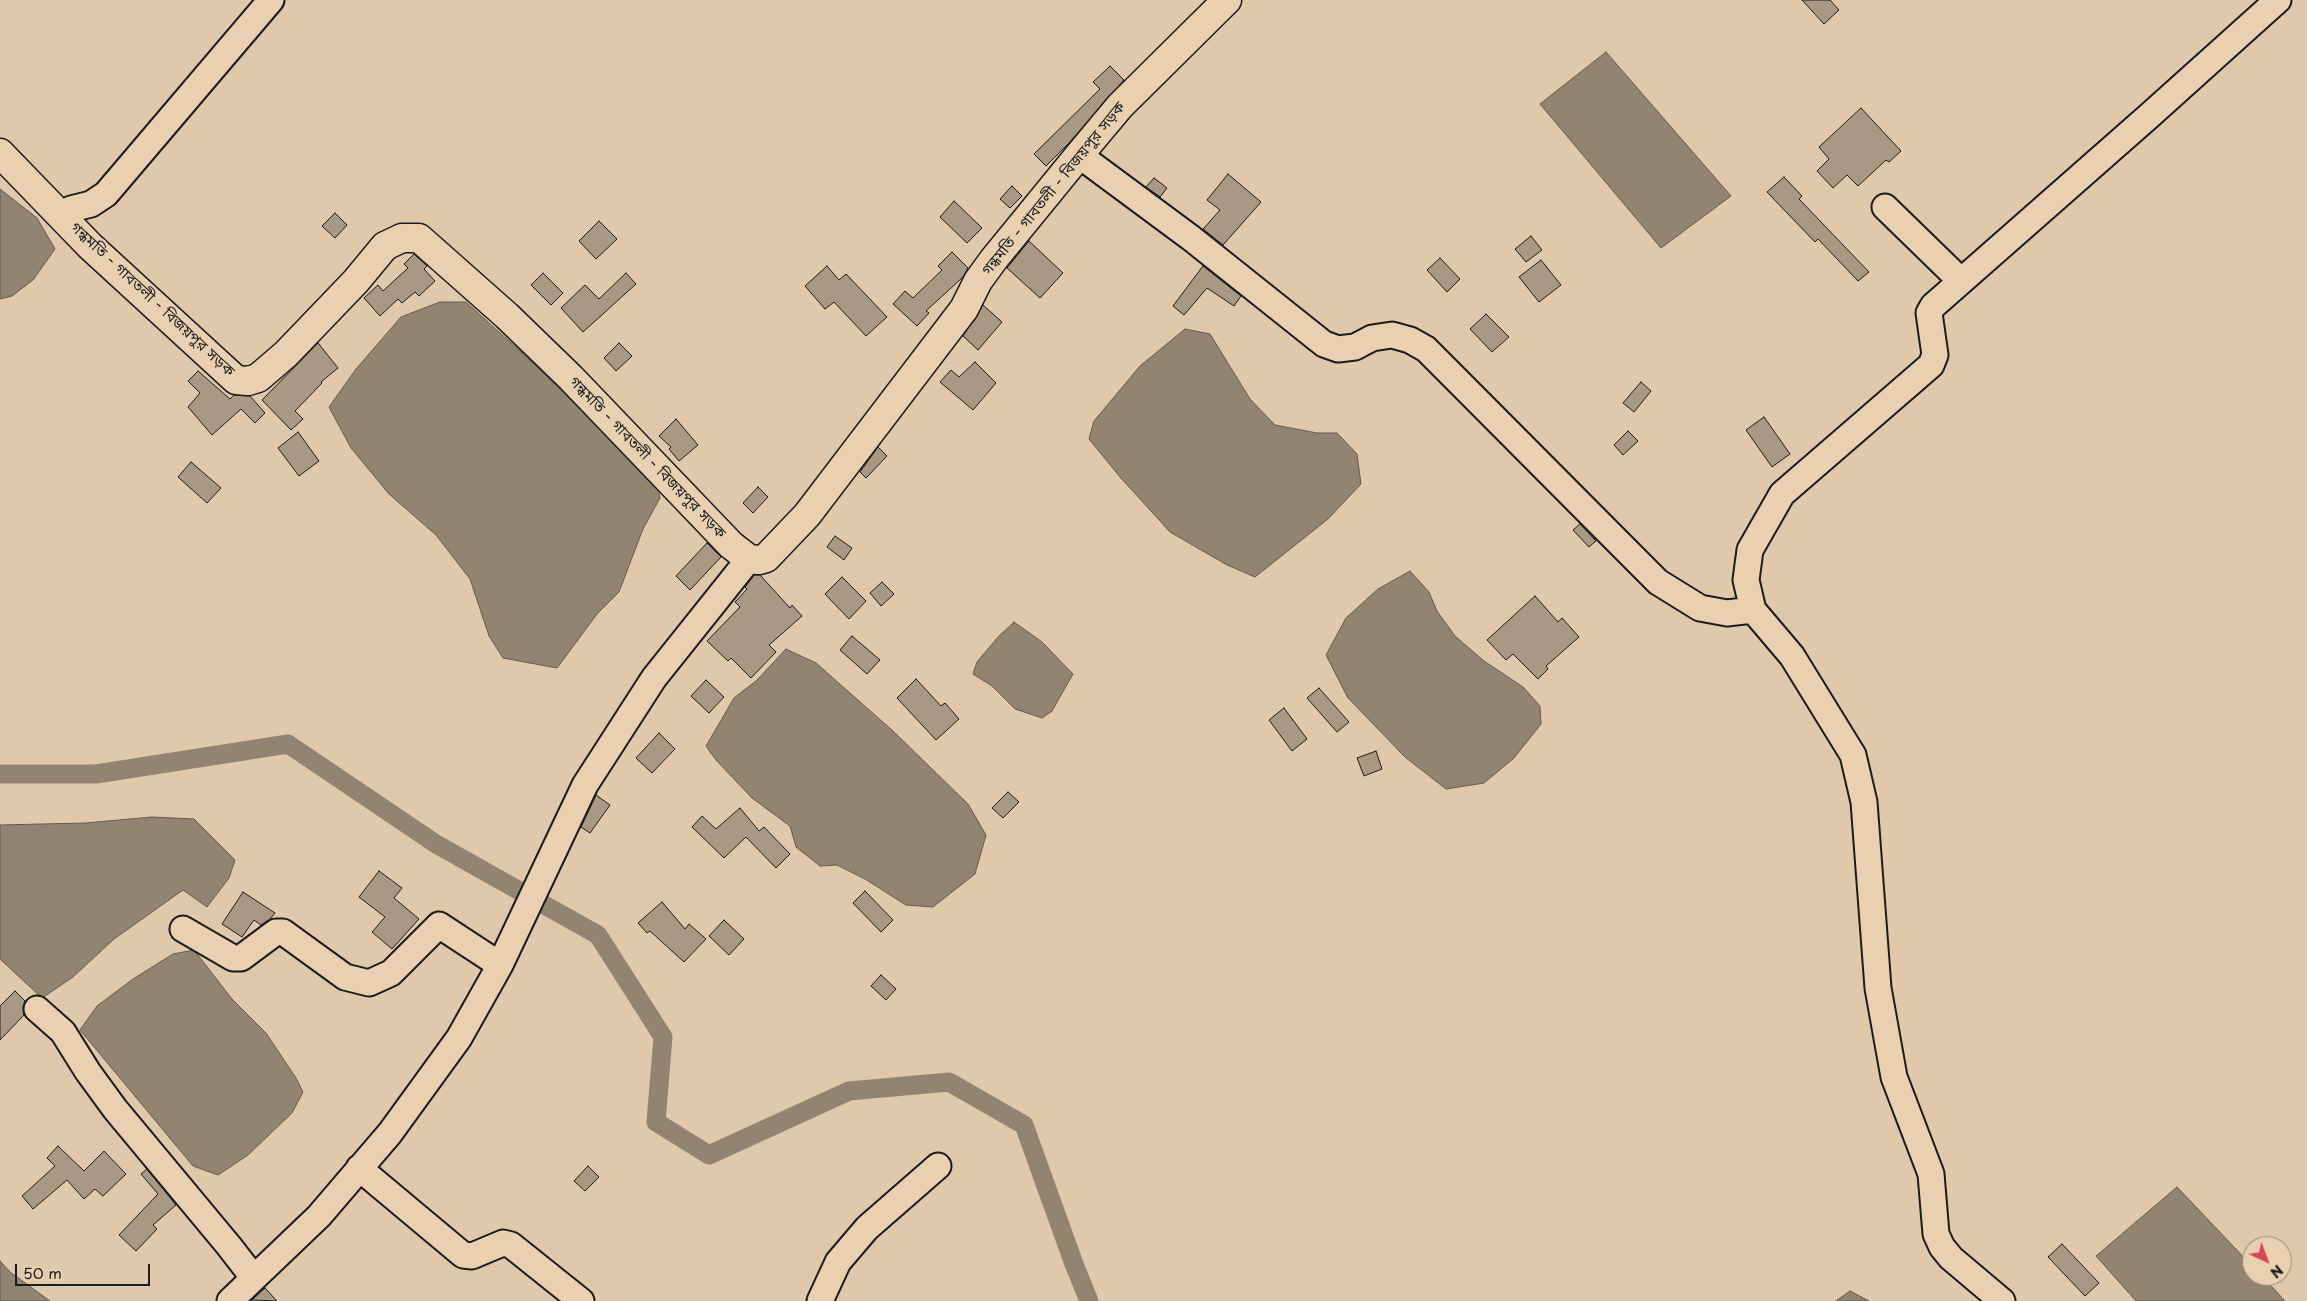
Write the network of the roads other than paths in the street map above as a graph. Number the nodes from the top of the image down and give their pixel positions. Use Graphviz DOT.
graph roads {
  1 [pos="271,0"];
  2 [pos="1227,0"];
  3 [pos="2278,0"];
  4 [pos="0,153"];
  5 [pos="1078,155"];
  6 [pos="1885,207"];
  7 [pos="63,216"];
  8 [pos="1960,280"];
  9 [pos="749,559"];
  10 [pos="1753,610"];
  11 [pos="183,929"];
  12 [pos="505,956"];
  13 [pos="37,1009"];
  14 [pos="938,1166"];
  15 [pos="359,1168"];
  16 [pos="252,1277"];
  17 [pos="230,1301"];
  18 [pos="581,1301"];
  19 [pos="820,1301"];
  20 [pos="2002,1301"];
  1 -- 7 [label="street"];
  2 -- 5 [label="main road, গন্ধমতি - গাবতলী - বিজয়পুর সড়ক"];
  3 -- 8 [label="street"];
  4 -- 7 [label="main road, গন্ধমতি - গাবতলী - বিজয়পুর সড়ক"];
  5 -- 9 [label="main road, গন্ধমতি - গাবতলী - বিজয়পুর সড়ক"];
  5 -- 10 [label="street"];
  6 -- 8 [label="street"];
  7 -- 9 [label="main road, গন্ধমতি - গাবতলী - বিজয়পুর সড়ক"];
  8 -- 10 [label="street"];
  9 -- 12 [label="street"];
  10 -- 20 [label="street"];
  11 -- 12 [label="street"];
  12 -- 15 [label="street"];
  13 -- 16 [label="street"];
  14 -- 19 [label="street"];
  15 -- 16 [label="street"];
  15 -- 18 [label="street"];
  16 -- 17 [label="street"];
}
